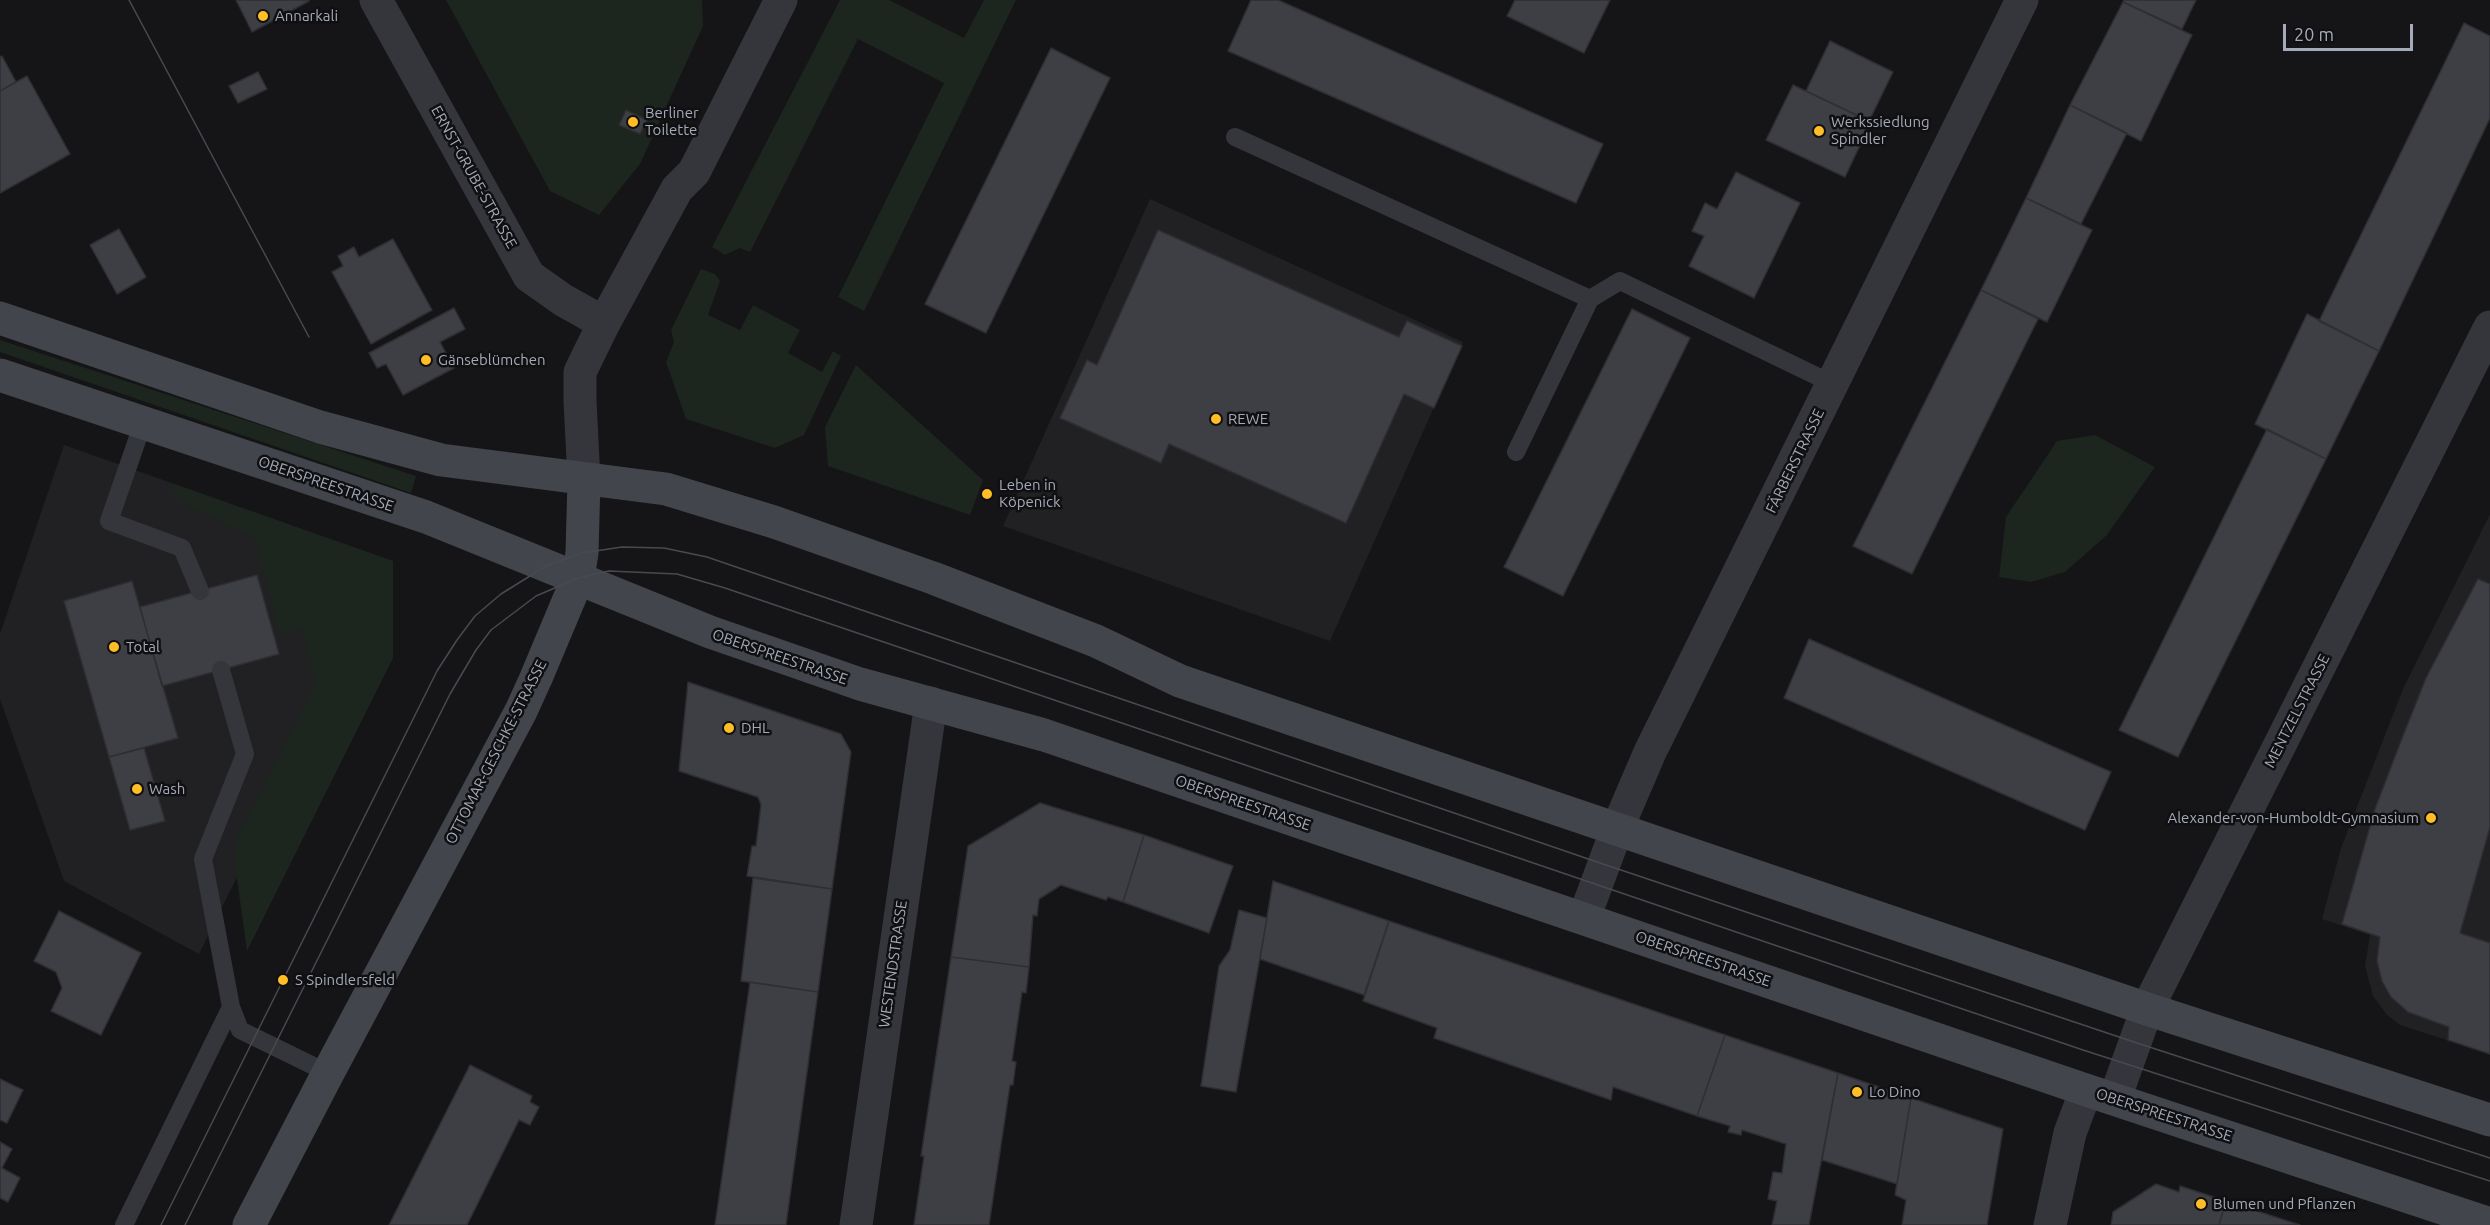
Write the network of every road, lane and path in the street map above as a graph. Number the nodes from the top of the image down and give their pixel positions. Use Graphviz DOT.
graph roads {
  1 [pos="376,0"];
  2 [pos="781,0"];
  3 [pos="2013,3"];
  4 [pos="1235,137"];
  5 [pos="1590,299"];
  6 [pos="0,318"];
  7 [pos="604,323"];
  8 [pos="2490,327"];
  9 [pos="0,375"];
  10 [pos="1833,384"];
  11 [pos="143,423"];
  12 [pos="1516,452"];
  13 [pos="584,480"];
  14 [pos="578,578"];
  15 [pos="200,591"];
  16 [pos="221,670"];
  17 [pos="931,703"];
  18 [pos="1617,830"];
  19 [pos="1584,918"];
  20 [pos="231,1006"];
  21 [pos="2147,1010"];
  22 [pos="328,1073"];
  23 [pos="2100,1094"];
  24 [pos="2490,1120"];
  25 [pos="2490,1224"];
  26 [pos="124,1225"];
  27 [pos="249,1225"];
  28 [pos="856,1225"];
  29 [pos="2050,1225"];
  1 -- 7 [label="street, ERNST-GRUBE-STRASSE"];
  2 -- 7 [label="street, OTTOMAR-GESCHKE-STRASSE"];
  3 -- 10 [label="street, FÄRBERSTRASSE"];
  4 -- 5 [label="lane"];
  5 -- 10 [label="lane"];
  5 -- 12 [label="lane"];
  6 -- 13 [label="main road"];
  7 -- 13 [label="street, OTTOMAR-GESCHKE-STRASSE"];
  8 -- 21 [label="street, MENTZELSTRASSE"];
  9 -- 11 [label="main road, OBERSPREESTRASSE"];
  10 -- 18 [label="street, FÄRBERSTRASSE"];
  11 -- 14 [label="main road, OBERSPREESTRASSE"];
  11 -- 15 [label="lane"];
  13 -- 14 [label="main road, OTTOMAR-GESCHKE-STRASSE"];
  13 -- 18 [label="main road"];
  14 -- 17 [label="main road, OBERSPREESTRASSE"];
  14 -- 22 [label="main road, OTTOMAR-GESCHKE-STRASSE"];
  16 -- 20 [label="lane"];
  17 -- 19 [label="main road, OBERSPREESTRASSE"];
  17 -- 28 [label="street, WESTENDSTRASSE"];
  18 -- 19 [label="street, FÄRBERSTRASSE"];
  18 -- 21 [label="main road"];
  19 -- 23 [label="main road, OBERSPREESTRASSE"];
  20 -- 22 [label="lane"];
  20 -- 26 [label="lane"];
  21 -- 23 [label="street, MENTZELSTRASSE"];
  21 -- 24 [label="main road"];
  22 -- 27 [label="main road, OTTOMAR-GESCHKE-STRASSE"];
  23 -- 25 [label="main road, OBERSPREESTRASSE"];
  23 -- 29 [label="street, MENTZELSTRASSE"];
}
